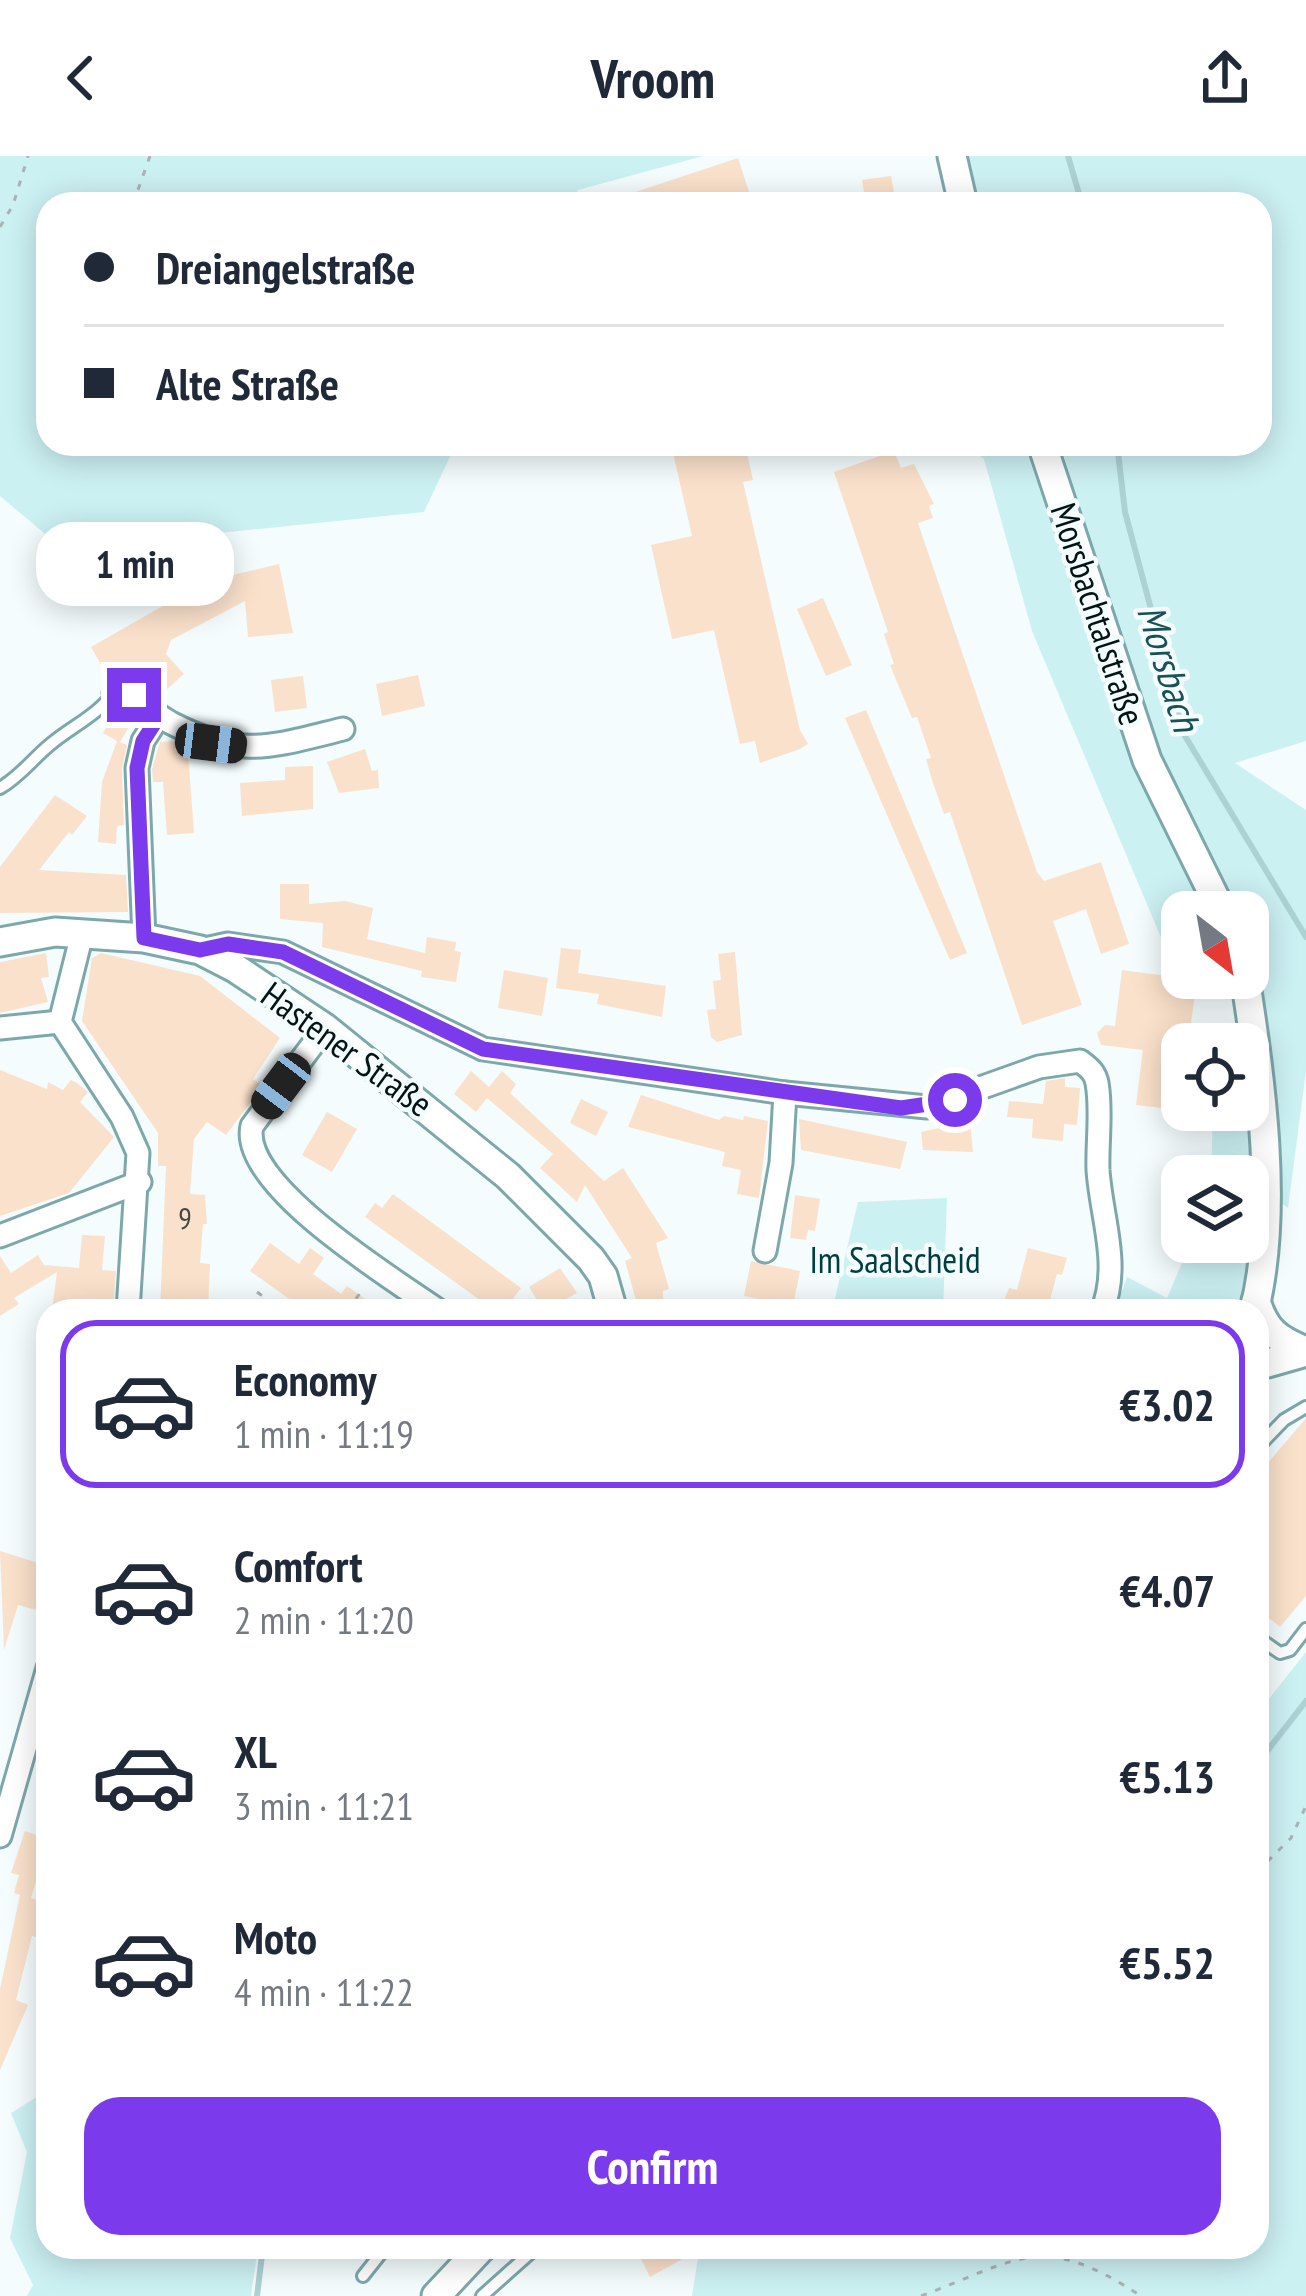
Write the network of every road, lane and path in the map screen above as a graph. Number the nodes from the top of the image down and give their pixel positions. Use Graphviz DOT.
graph roads {
  1 [pos="28,156"];
  2 [pos="150,156"];
  3 [pos="952,156"];
  4 [pos="138,192"];
  5 [pos="960,192"];
  6 [pos="0,227"];
  7 [pos="1046,456"];
  8 [pos="114,693"];
  9 [pos="159,716"];
  10 [pos="343,729"];
  11 [pos="0,788"];
  12 [pos="1212,891"];
  13 [pos="82,934"];
  14 [pos="144,938"];
  15 [pos="0,942"];
  16 [pos="200,950"];
  17 [pos="1246,999"];
  18 [pos="60,1022"];
  19 [pos="0,1028"];
  20 [pos="326,1028"];
  21 [pos="785,1093"];
  22 [pos="140,1182"];
  23 [pos="0,1236"];
  24 [pos="766,1251"];
  25 [pos="378,1268"];
  26 [pos="257,1292"];
  27 [pos="129,1299"];
  28 [pos="267,1299"];
  29 [pos="356,1299"];
  30 [pos="422,1299"];
  31 [pos="609,1299"];
  32 [pos="1107,1299"];
  33 [pos="1256,1299"];
  34 [pos="1269,1330"];
  35 [pos="1306,1352"];
  36 [pos="1269,1363"];
  37 [pos="1306,1407"];
  38 [pos="1269,1436"];
  39 [pos="1306,1629"];
  40 [pos="1269,1645"];
  41 [pos="36,1711"];
  42 [pos="1306,1806"];
  43 [pos="0,1836"];
  44 [pos="1269,1860"];
  45 [pos="376,2259"];
  46 [pos="471,2259"];
  47 [pos="524,2259"];
  48 [pos="1012,2259"];
  49 [pos="1060,2259"];
  50 [pos="363,2276"];
  51 [pos="436,2296"];
  52 [pos="482,2296"];
  53 [pos="921,2296"];
  54 [pos="1142,2296"];
  1 -- 6 [label="path"];
  2 -- 4 [label="path"];
  3 -- 5 [label="main road"];
  7 -- 12 [label="main road, Morsbachtalstraße"];
  8 -- 9 [label="street"];
  8 -- 11 [label="lane"];
  9 -- 10 [label="street"];
  9 -- 14 [label="street"];
  13 -- 14 [label="main road, Hastener Straße"];
  13 -- 15 [label="main road, Hastener Straße"];
  13 -- 18 [label="street"];
  14 -- 16 [label="main road, Hastener Straße"];
  16 -- 20 [label="main road, Hastener Straße"];
  16 -- 21 [label="street"];
  17 -- 33 [label="main road"];
  18 -- 19 [label="street"];
  18 -- 22 [label="street"];
  20 -- 25 [label="street"];
  20 -- 31 [label="main road, Hastener Straße"];
  21 -- 24 [label="street"];
  21 -- 32 [label="street"];
  22 -- 23 [label="street"];
  22 -- 27 [label="street"];
  25 -- 29 [label="path"];
  25 -- 30 [label="street"];
  26 -- 28 [label="path"];
  34 -- 35 [label="main road"];
  35 -- 36 [label="main road"];
  37 -- 38 [label="lane"];
  39 -- 40 [label="lane"];
  41 -- 43 [label="street"];
  42 -- 44 [label="path"];
  45 -- 50 [label="lane"];
  46 -- 51 [label="main road"];
  47 -- 52 [label="lane"];
  48 -- 53 [label="path"];
  49 -- 54 [label="path"];
}
